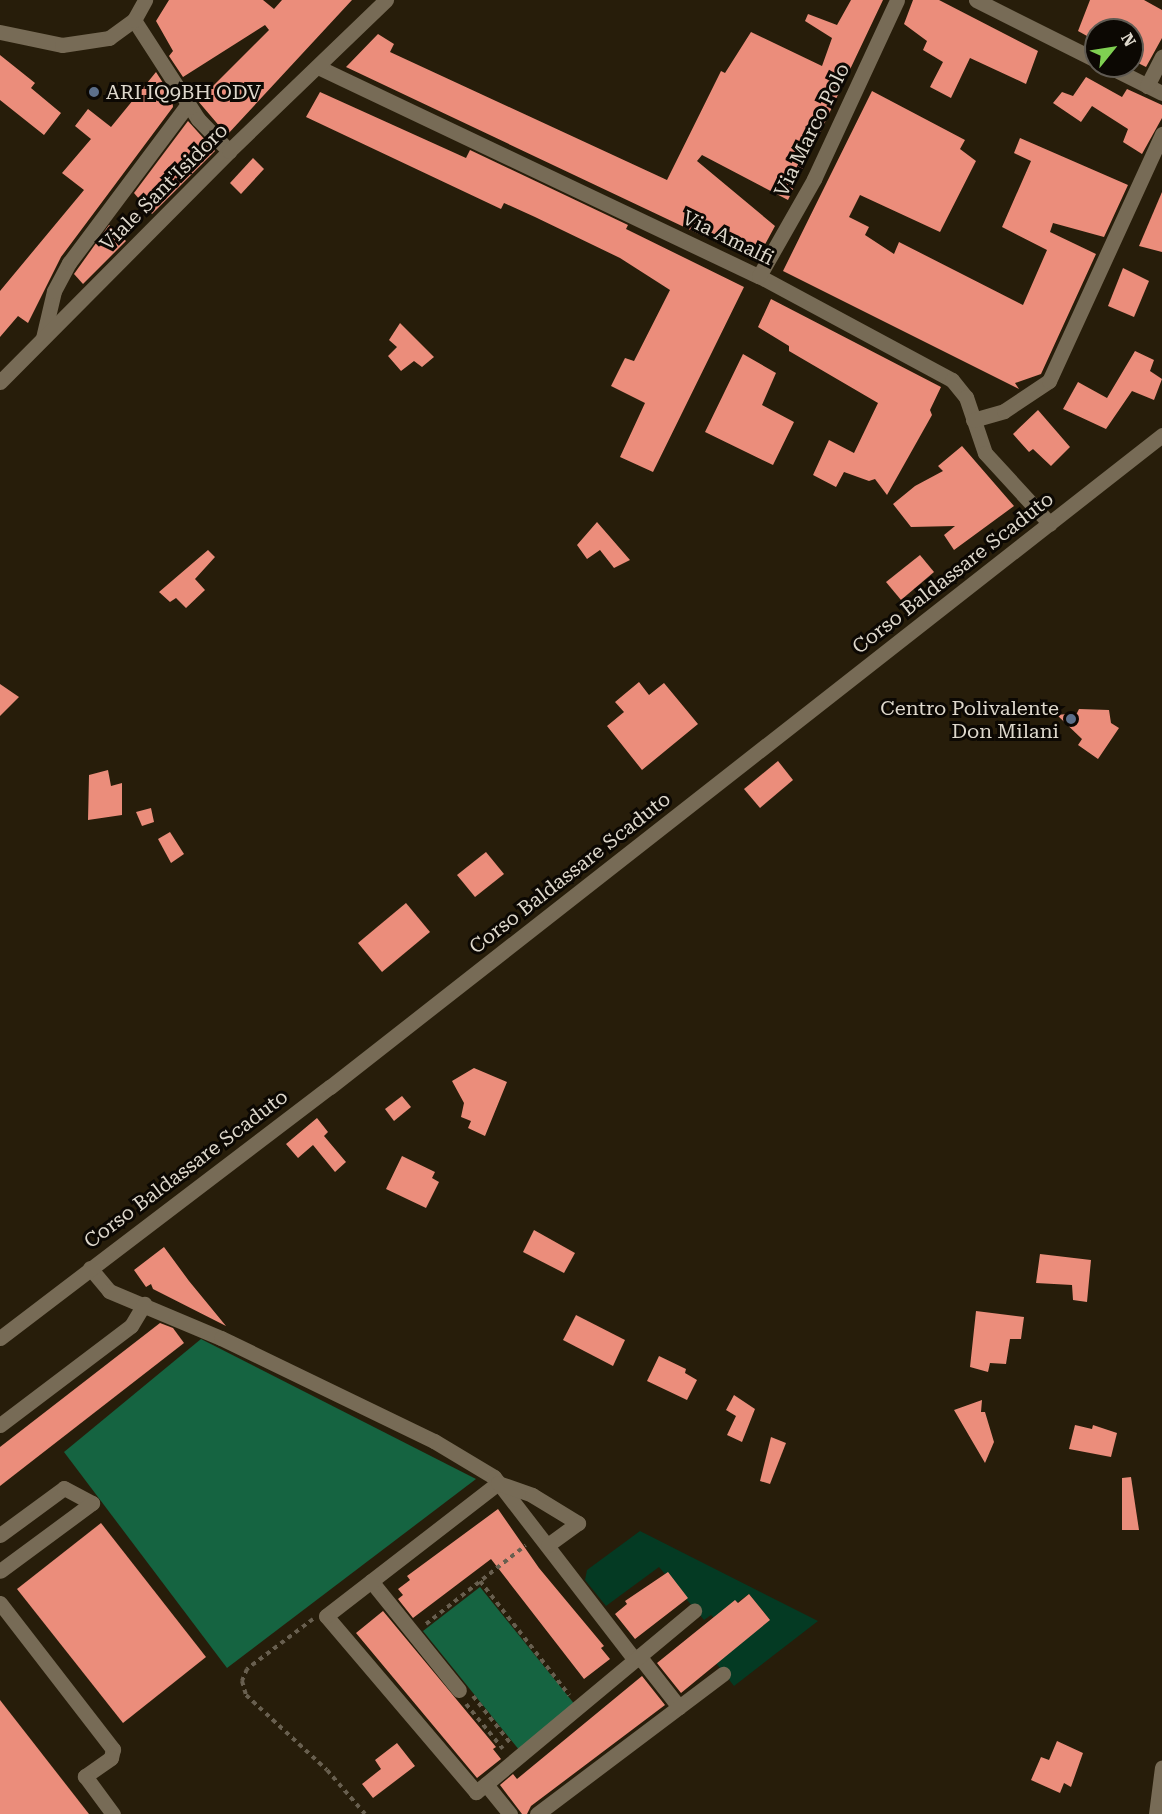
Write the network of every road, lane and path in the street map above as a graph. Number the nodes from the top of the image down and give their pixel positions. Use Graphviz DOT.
graph roads {
  1 [pos="145,0"];
  2 [pos="386,0"];
  3 [pos="897,0"];
  4 [pos="976,0"];
  5 [pos="134,20"];
  6 [pos="0,32"];
  7 [pos="1084,54"];
  8 [pos="1162,57"];
  9 [pos="320,68"];
  10 [pos="1131,78"];
  11 [pos="1147,86"];
  12 [pos="1162,93"];
  13 [pos="188,104"];
  14 [pos="1162,134"];
  15 [pos="229,151"];
  16 [pos="759,276"];
  17 [pos="43,339"];
  18 [pos="0,382"];
  19 [pos="973,420"];
  20 [pos="1162,435"];
  21 [pos="1050,524"];
  22 [pos="90,1268"];
  23 [pos="144,1304"];
  24 [pos="0,1338"];
  25 [pos="0,1425"];
  26 [pos="498,1483"];
  27 [pos="0,1535"];
  28 [pos="548,1545"];
  29 [pos="523,1547"];
  30 [pos="0,1571"];
  31 [pos="371,1581"];
  32 [pos="480,1581"];
  33 [pos="0,1603"];
  34 [pos="694,1611"];
  35 [pos="326,1616"];
  36 [pos="413,1633"];
  37 [pos="637,1658"];
  38 [pos="723,1674"];
  39 [pos="461,1691"];
  40 [pos="579,1707"];
  41 [pos="680,1707"];
  42 [pos="493,1737"];
  43 [pos="520,1756"];
  44 [pos="1162,1767"];
  45 [pos="486,1784"];
  46 [pos="113,1814"];
  47 [pos="364,1814"];
  48 [pos="510,1814"];
  49 [pos="537,1814"];
  50 [pos="1156,1814"];
  1 -- 5 [label="street"];
  2 -- 9 [label="street, Viale Sant'Isidoro"];
  3 -- 16 [label="street, Via Marco Polo"];
  4 -- 7 [label="street"];
  5 -- 6 [label="street"];
  5 -- 13 [label="street"];
  8 -- 11 [label="street"];
  9 -- 15 [label="street, Viale Sant'Isidoro"];
  9 -- 16 [label="street, Via Amalfi"];
  10 -- 11 [label="street"];
  11 -- 12 [label="street"];
  13 -- 15 [label="street"];
  13 -- 17 [label="street"];
  14 -- 19 [label="street"];
  15 -- 17 [label="street, Viale Sant'Isidoro"];
  16 -- 19 [label="street, Via Amalfi"];
  17 -- 18 [label="street, Viale Sant'Isidoro"];
  19 -- 21 [label="street, Via Amalfi"];
  20 -- 21 [label="street, Corso Baldassare Scaduto"];
  21 -- 22 [label="street, Corso Baldassare Scaduto"];
  22 -- 23 [label="street"];
  22 -- 24 [label="street, Corso Baldassare Scaduto"];
  23 -- 25 [label="street"];
  23 -- 26 [label="street"];
  26 -- 28 [label="street"];
  26 -- 28 [label="street"];
  26 -- 31 [label="street"];
  27 -- 30 [label="street"];
  28 -- 37 [label="street"];
  29 -- 32 [label="path"];
  31 -- 35 [label="street"];
  31 -- 36 [label="street"];
  32 -- 36 [label="path"];
  32 -- 40 [label="path"];
  33 -- 46 [label="street"];
  34 -- 37 [label="street"];
  35 -- 45 [label="street"];
  35 -- 47 [label="path"];
  36 -- 39 [label="street"];
  37 -- 40 [label="street"];
  37 -- 41 [label="street"];
  38 -- 41 [label="street"];
  39 -- 42 [label="path"];
  39 -- 43 [label="path"];
  40 -- 43 [label="street"];
  41 -- 49 [label="street"];
  43 -- 45 [label="street"];
  44 -- 50 [label="street"];
  45 -- 48 [label="street"];
}
